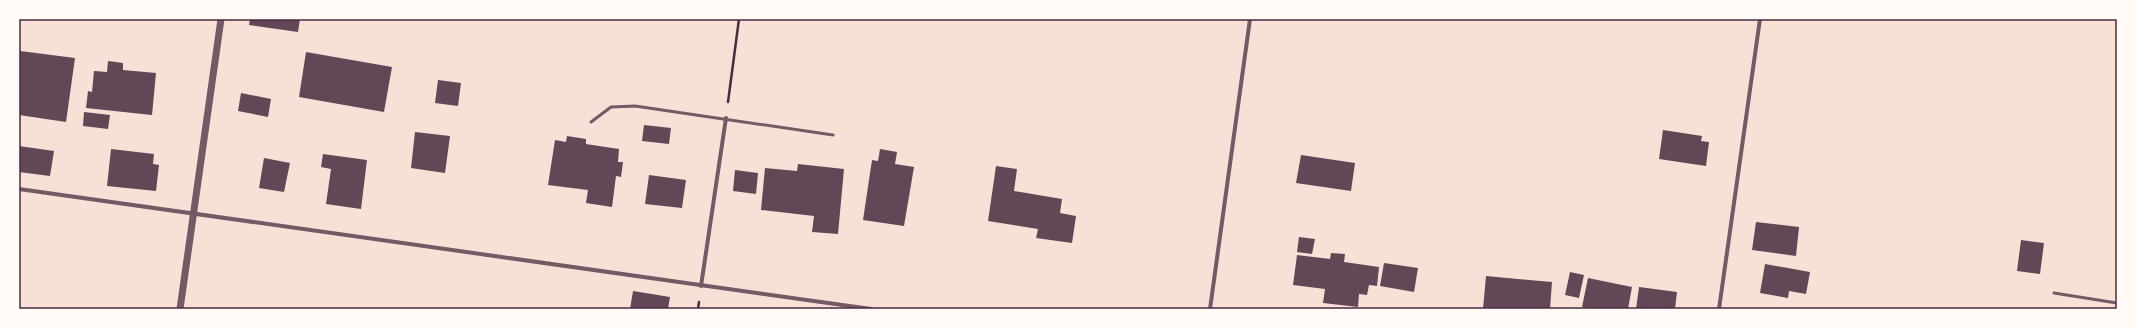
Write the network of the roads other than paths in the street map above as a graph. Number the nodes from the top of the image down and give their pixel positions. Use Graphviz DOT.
graph roads {
  1 [pos="221,19"];
  2 [pos="1250,19"];
  3 [pos="1760,19"];
  4 [pos="726,118"];
  5 [pos="591,122"];
  6 [pos="833,135"];
  7 [pos="19,189"];
  8 [pos="194,212"];
  9 [pos="701,286"];
  10 [pos="2054,293"];
  11 [pos="2117,303"];
  12 [pos="180,309"];
  13 [pos="871,309"];
  14 [pos="1210,309"];
  15 [pos="1719,309"];
  1 -- 8 [label="street"];
  2 -- 14 [label="street"];
  3 -- 15 [label="street"];
  4 -- 5 [label="lane"];
  4 -- 6 [label="lane"];
  4 -- 9 [label="street"];
  7 -- 8 [label="street"];
  8 -- 9 [label="street"];
  8 -- 12 [label="street"];
  9 -- 13 [label="street"];
  10 -- 11 [label="lane"];
}
